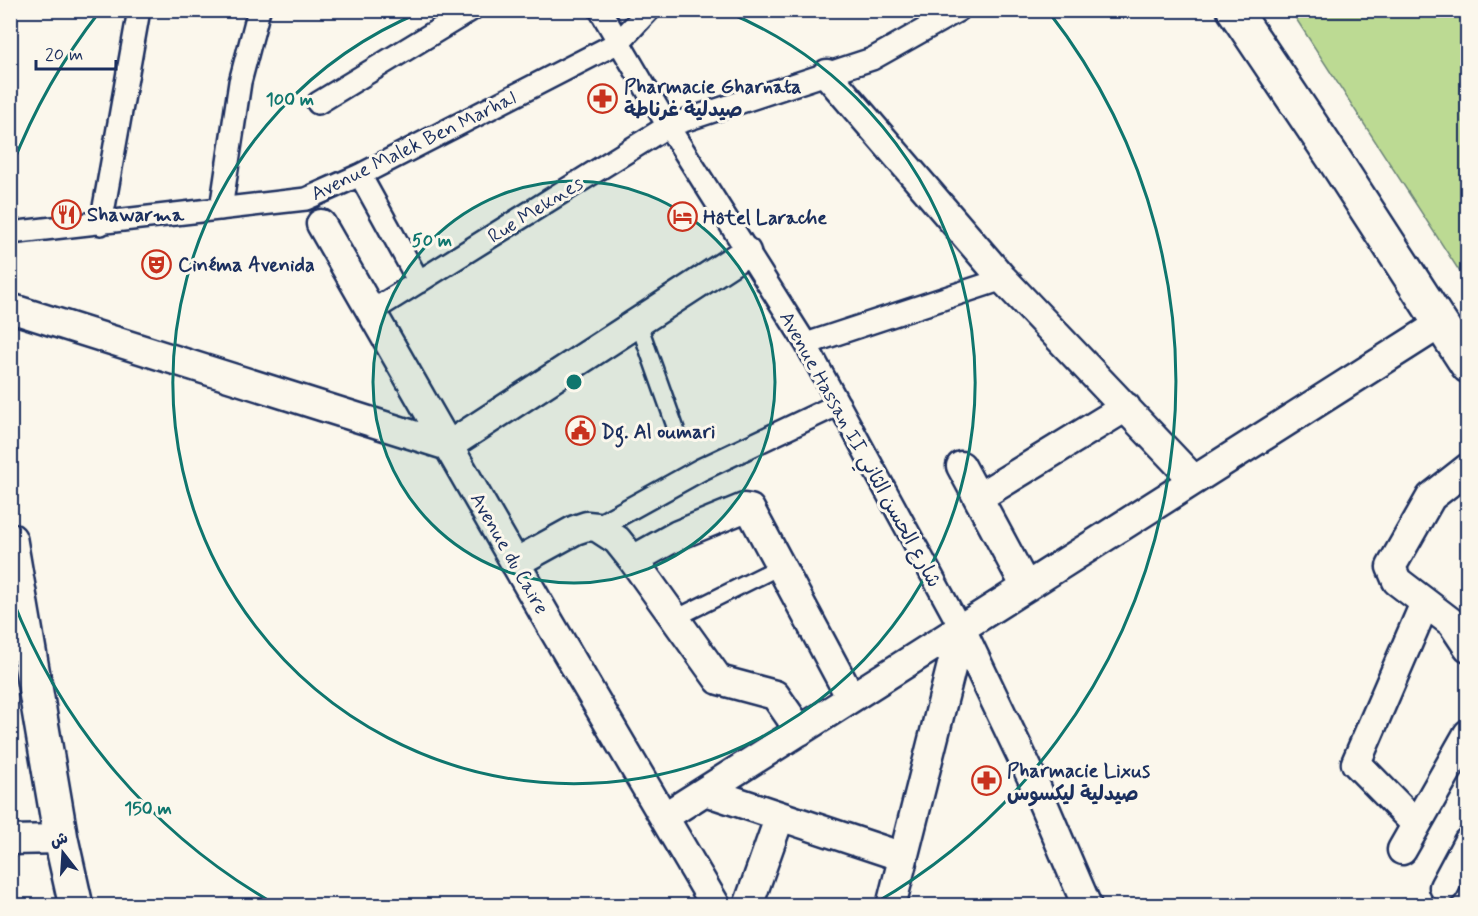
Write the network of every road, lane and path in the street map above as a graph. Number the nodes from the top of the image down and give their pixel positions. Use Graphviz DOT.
graph roads {
  1 [pos="139,10"];
  2 [pos="259,10"];
  3 [pos="471,10"];
  4 [pos="600,10"];
  5 [pos="649,10"];
  6 [pos="959,10"];
  7 [pos="1234,10"];
  8 [pos="619,42"];
  9 [pos="827,74"];
  10 [pos="318,102"];
  11 [pos="668,126"];
  12 [pos="360,175"];
  13 [pos="306,199"];
  14 [pos="221,209"];
  15 [pos="101,224"];
  16 [pos="321,224"];
  17 [pos="10,233"];
  18 [pos="746,252"];
  19 [pos="1003,279"];
  20 [pos="419,282"];
  21 [pos="10,308"];
  22 [pos="372,311"];
  23 [pos="638,322"];
  24 [pos="1440,324"];
  25 [pos="806,345"];
  26 [pos="1467,366"];
  27 [pos="839,404"];
  28 [pos="1126,407"];
  29 [pos="676,429"];
  30 [pos="448,446"];
  31 [pos="962,466"];
  32 [pos="1467,468"];
  33 [pos="1194,480"];
  34 [pos="979,497"];
  35 [pos="597,527"];
  36 [pos="10,540"];
  37 [pos="633,560"];
  38 [pos="515,563"];
  39 [pos="781,566"];
  40 [pos="1026,586"];
  41 [pos="1425,603"];
  42 [pos="676,618"];
  43 [pos="961,628"];
  44 [pos="1467,647"];
  45 [pos="851,698"];
  46 [pos="800,731"];
  47 [pos="1467,734"];
  48 [pos="705,791"];
  49 [pos="780,816"];
  50 [pos="664,817"];
  51 [pos="1416,824"];
  52 [pos="61,839"];
  53 [pos="10,840"];
  54 [pos="1467,842"];
  55 [pos="1402,849"];
  56 [pos="903,857"];
  57 [pos="1444,887"];
  58 [pos="76,906"];
  59 [pos="716,906"];
  60 [pos="748,906"];
  61 [pos="891,906"];
  62 [pos="1087,906"];
  1 -- 15 [label="street"];
  2 -- 14 [label="street"];
  3 -- 10 [label="street"];
  4 -- 8 [label="street, Avenue Hassan II شارع الحسن الثاني"];
  5 -- 8 [label="street, Avenue Malek Ben Marhal"];
  6 -- 9 [label="street, Rue Meknes"];
  7 -- 24 [label="street"];
  8 -- 11 [label="street, Avenue Hassan II شارع الحسن الثاني"];
  8 -- 12 [label="street, Avenue Malek Ben Marhal"];
  9 -- 11 [label="street, Rue Meknes"];
  9 -- 19 [label="street"];
  11 -- 18 [label="street, Avenue Hassan II شارع الحسن الثاني"];
  11 -- 20 [label="street, Rue Meknes"];
  12 -- 13 [label="street, Avenue Malek Ben Marhal"];
  12 -- 20 [label="street"];
  13 -- 14 [label="street, Avenue Malek Ben Marhal"];
  13 -- 16 [label="street, Avenue du Caire"];
  14 -- 15 [label="street, Avenue Malek Ben Marhal"];
  15 -- 17 [label="street, Avenue Malek Ben Marhal"];
  16 -- 22 [label="street, Avenue du Caire"];
  18 -- 23 [label="street"];
  18 -- 25 [label="street, Avenue Hassan II شارع الحسن الثاني"];
  19 -- 25 [label="street"];
  19 -- 28 [label="street"];
  20 -- 22 [label="street, Rue Meknes"];
  21 -- 30 [label="street"];
  22 -- 30 [label="street, Avenue du Caire"];
  23 -- 29 [label="lane"];
  23 -- 30 [label="street"];
  24 -- 26 [label="street"];
  24 -- 33 [label="street"];
  25 -- 27 [label="street, Avenue Hassan II شارع الحسن الثاني"];
  27 -- 35 [label="street"];
  27 -- 43 [label="street, Avenue Hassan II شارع الحسن الثاني"];
  28 -- 33 [label="street"];
  28 -- 34 [label="street"];
  30 -- 38 [label="street, Avenue du Caire"];
  31 -- 34 [label="street"];
  32 -- 41 [label="street"];
  33 -- 40 [label="street"];
  34 -- 40 [label="street"];
  35 -- 37 [label="street"];
  35 -- 38 [label="street"];
  36 -- 52 [label="street"];
  37 -- 39 [label="street"];
  37 -- 42 [label="street"];
  38 -- 50 [label="street, Avenue du Caire"];
  39 -- 42 [label="lane"];
  39 -- 45 [label="street"];
  40 -- 43 [label="street"];
  41 -- 44 [label="street"];
  41 -- 51 [label="street"];
  42 -- 46 [label="street"];
  43 -- 45 [label="street"];
  43 -- 56 [label="street"];
  43 -- 62 [label="street, Avenue Hassan II شارع الحسن الثاني"];
  45 -- 46 [label="street"];
  46 -- 48 [label="street"];
  47 -- 51 [label="street"];
  48 -- 49 [label="street"];
  48 -- 50 [label="street"];
  49 -- 56 [label="street"];
  49 -- 60 [label="street"];
  50 -- 59 [label="street, Avenue du Caire"];
  51 -- 55 [label="street"];
  52 -- 53 [label="street"];
  52 -- 58 [label="street"];
  54 -- 57 [label="street"];
  56 -- 61 [label="street"];
}
